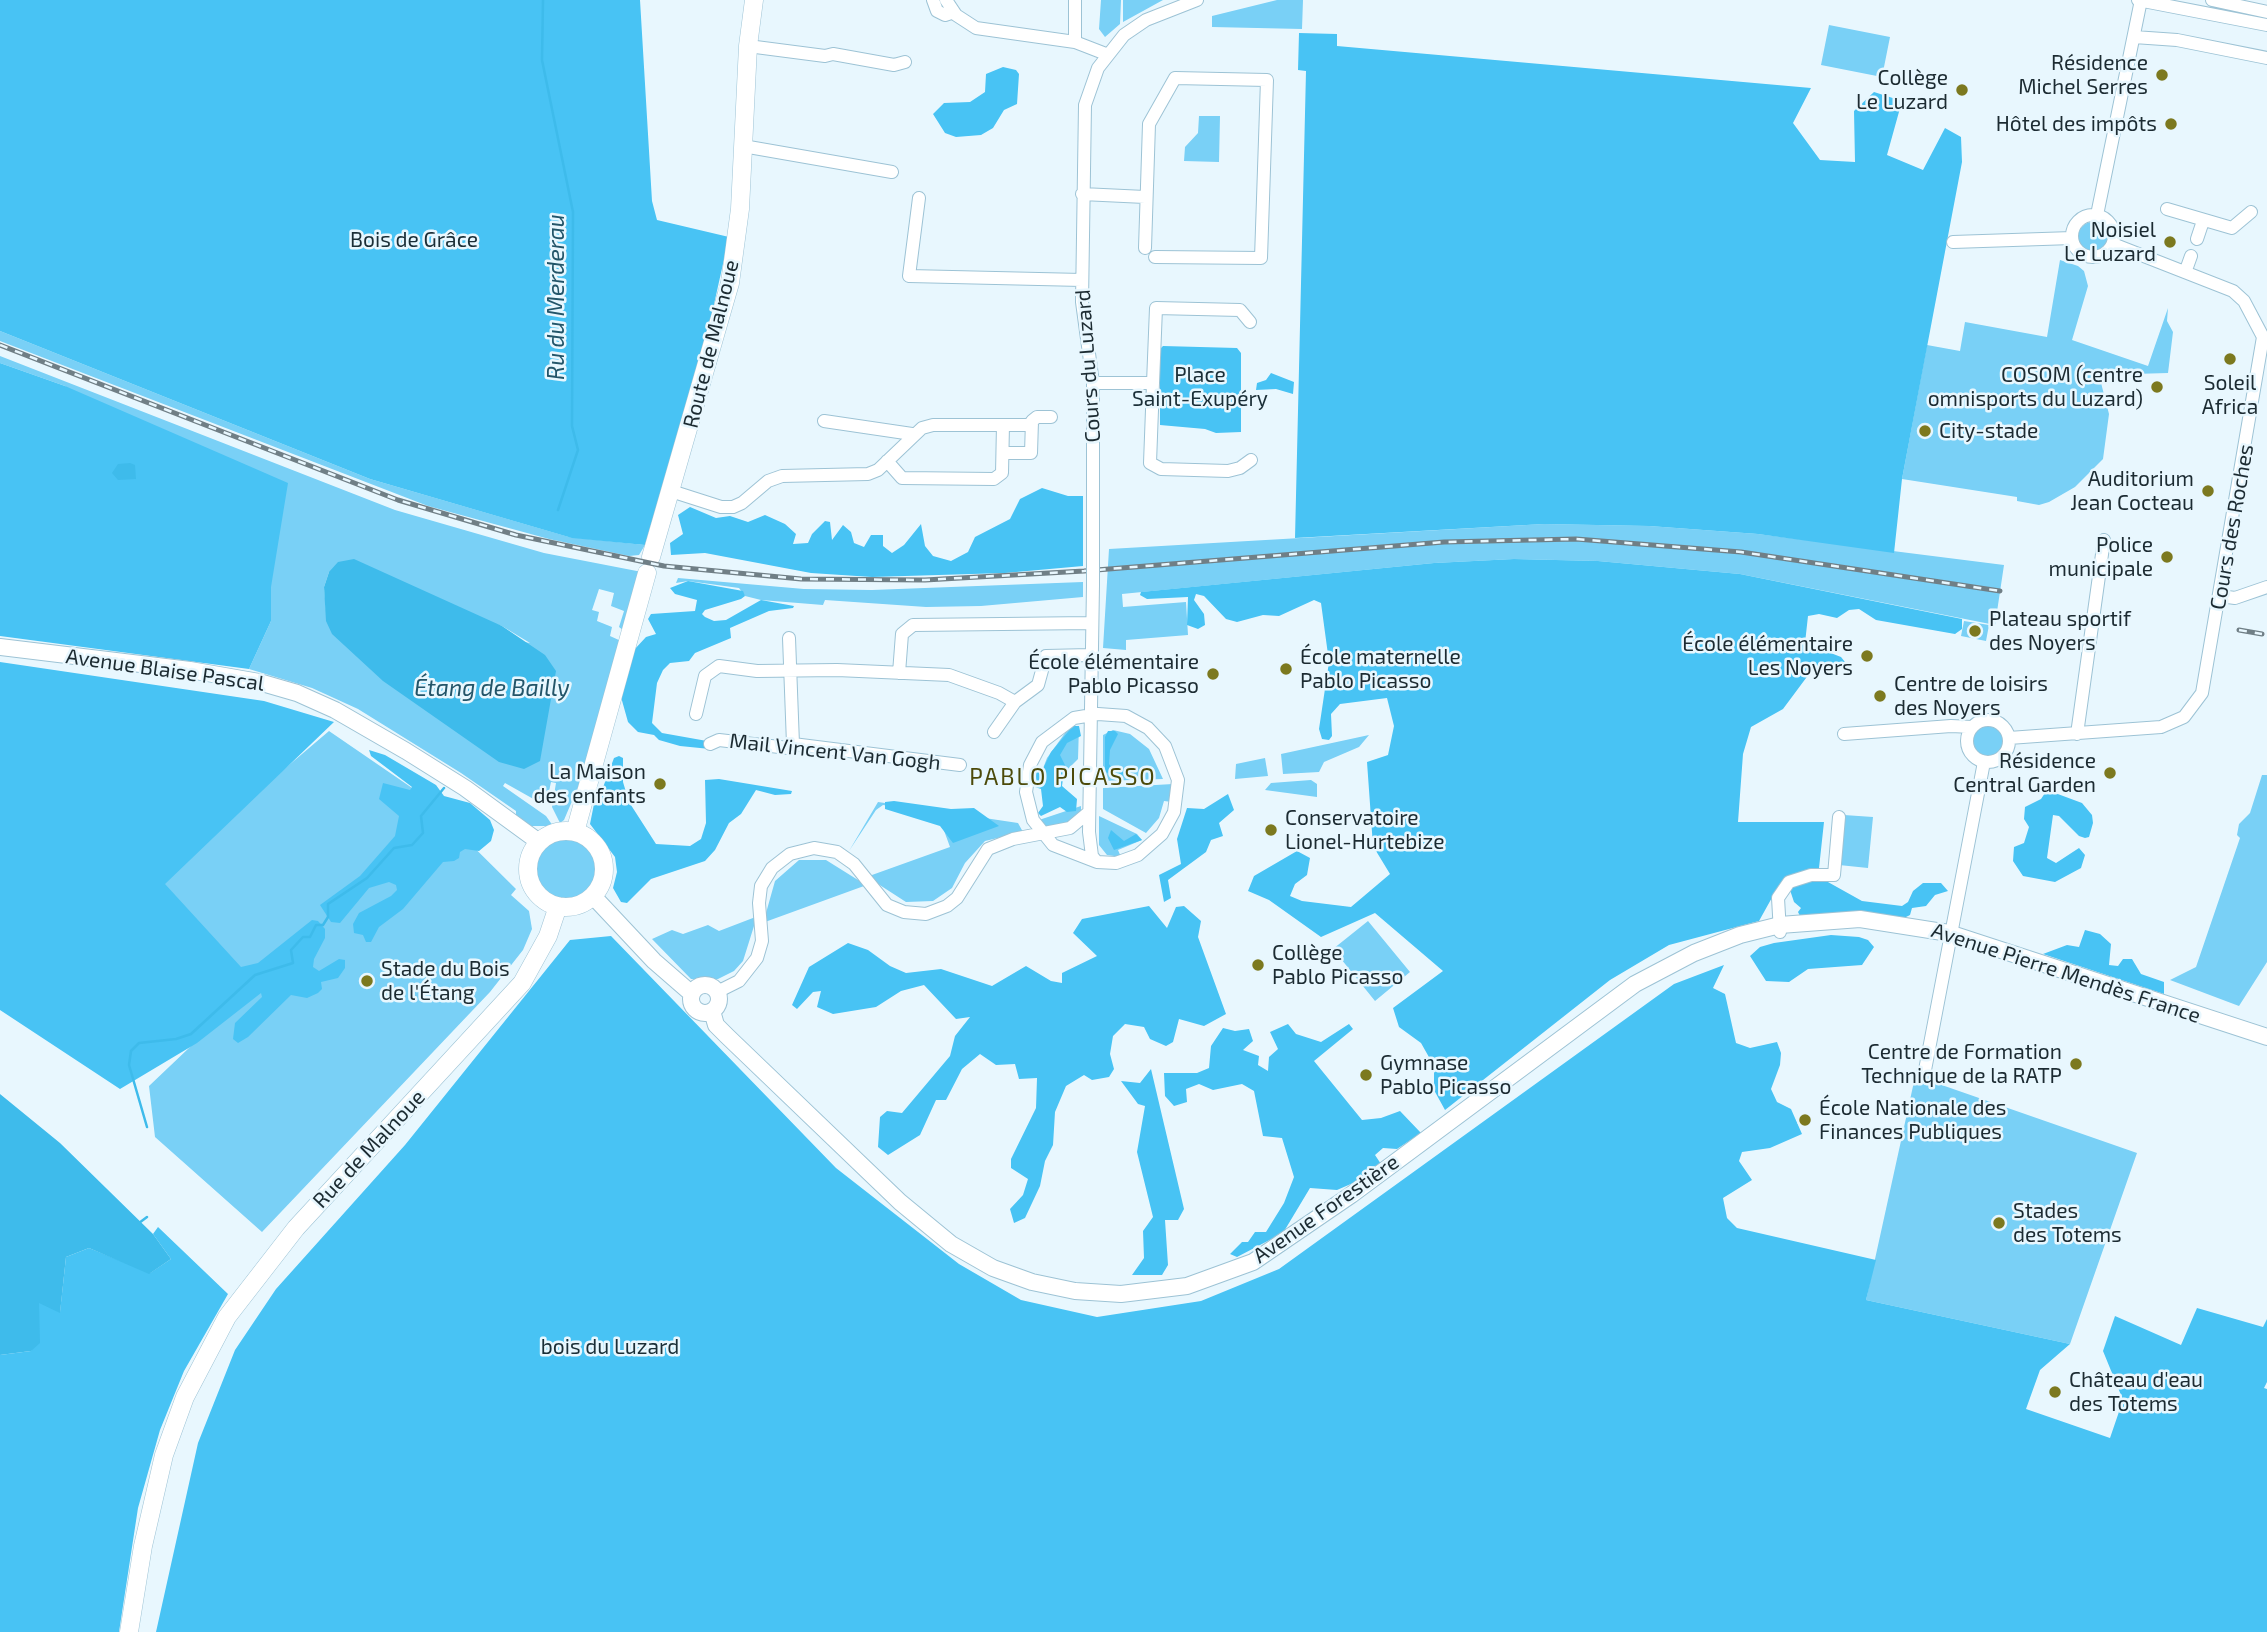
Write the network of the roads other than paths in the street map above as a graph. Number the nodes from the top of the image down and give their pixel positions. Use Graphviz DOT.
graph roads {
  1 [pos="754,0"];
  2 [pos="933,0"];
  3 [pos="946,0"];
  4 [pos="1075,0"];
  5 [pos="1197,0"];
  6 [pos="2140,0"];
  7 [pos="2212,0"];
  8 [pos="954,12"];
  9 [pos="2267,12"];
  10 [pos="2267,25"];
  11 [pos="2134,37"];
  12 [pos="1075,42"];
  13 [pos="748,46"];
  14 [pos="1106,54"];
  15 [pos="2267,58"];
  16 [pos="905,62"];
  17 [pos="743,146"];
  18 [pos="892,172"];
  19 [pos="1082,194"];
  20 [pos="1145,197"];
  21 [pos="919,198"];
  22 [pos="2167,209"];
  23 [pos="2251,212"];
  24 [pos="2097,215"];
  25 [pos="2203,221"];
  26 [pos="2071,238"];
  27 [pos="2197,239"];
  28 [pos="1953,242"];
  29 [pos="2113,244"];
  30 [pos="2191,256"];
  31 [pos="2186,270"];
  32 [pos="1082,280"];
  33 [pos="1250,322"];
  34 [pos="2265,336"];
  35 [pos="1093,383"];
  36 [pos="1153,383"];
  37 [pos="1051,417"];
  38 [pos="824,421"];
  39 [pos="1003,425"];
  40 [pos="1032,425"];
  41 [pos="912,434"];
  42 [pos="1003,453"];
  43 [pos="1251,460"];
  44 [pos="887,461"];
  45 [pos="671,491"];
  46 [pos="2104,540"];
  47 [pos="2267,587"];
  48 [pos="2220,596"];
  49 [pos="1091,623"];
  50 [pos="789,638"];
  51 [pos="0,647"];
  52 [pos="1090,655"];
  53 [pos="790,671"];
  54 [pos="899,673"];
  55 [pos="1015,702"];
  56 [pos="696,714"];
  57 [pos="1090,714"];
  58 [pos="1972,727"];
  59 [pos="994,733"];
  60 [pos="1844,734"];
  61 [pos="2077,734"];
  62 [pos="2009,738"];
  63 [pos="710,744"];
  64 [pos="793,744"];
  65 [pos="1984,762"];
  66 [pos="960,765"];
  67 [pos="1089,812"];
  68 [pos="1839,817"];
  69 [pos="575,832"];
  70 [pos="1089,832"];
  71 [pos="1042,835"];
  72 [pos="539,842"];
  73 [pos="1064,851"];
  74 [pos="1097,862"];
  75 [pos="593,896"];
  76 [pos="558,906"];
  77 [pos="1780,929"];
  78 [pos="1950,937"];
  79 [pos="1694,953"];
  80 [pos="717,992"];
  81 [pos="692,994"];
  82 [pos="712,1011"];
  83 [pos="2267,1037"];
  84 [pos="2267,1045"];
  85 [pos="1925,1070"];
  86 [pos="129,1632"];
  1 -- 13 [label="main road, Route de Malnoue"];
  2 -- 8 [label="street"];
  3 -- 8 [label="street"];
  4 -- 12 [label="street"];
  5 -- 14 [label="street, Cours du Luzard"];
  6 -- 10 [label="street"];
  6 -- 11 [label="street"];
  7 -- 9 [label="street"];
  8 -- 12 [label="street"];
  11 -- 15 [label="street"];
  11 -- 24 [label="street"];
  12 -- 14 [label="street"];
  13 -- 16 [label="street"];
  13 -- 17 [label="main road, Route de Malnoue"];
  14 -- 19 [label="street, Cours du Luzard"];
  17 -- 18 [label="street"];
  17 -- 45 [label="main road, Route de Malnoue"];
  19 -- 20 [label="street"];
  19 -- 32 [label="street, Cours du Luzard"];
  20 -- 20 [label="street"];
  21 -- 32 [label="street"];
  22 -- 25 [label="street"];
  23 -- 25 [label="street"];
  24 -- 26 [label="street"];
  24 -- 29 [label="street"];
  25 -- 27 [label="street"];
  26 -- 28 [label="street"];
  26 -- 29 [label="street"];
  29 -- 31 [label="street, Cours des Roches"];
  30 -- 31 [label="street"];
  31 -- 34 [label="street, Cours des Roches"];
  32 -- 35 [label="street, Cours du Luzard"];
  33 -- 36 [label="street"];
  34 -- 48 [label="street, Cours des Roches"];
  35 -- 36 [label="street"];
  35 -- 49 [label="street, Cours du Luzard, bridge"];
  36 -- 43 [label="street"];
  37 -- 40 [label="street"];
  38 -- 41 [label="street"];
  39 -- 40 [label="street"];
  39 -- 41 [label="street"];
  39 -- 42 [label="street"];
  40 -- 42 [label="street"];
  41 -- 44 [label="street"];
  42 -- 44 [label="street"];
  44 -- 45 [label="street"];
  45 -- 69 [label="main road, Route de Malnoue"];
  46 -- 61 [label="street"];
  47 -- 48 [label="street"];
  48 -- 61 [label="street, Cours des Roches"];
  49 -- 52 [label="street, Cours du Luzard"];
  49 -- 54 [label="street"];
  50 -- 53 [label="street"];
  51 -- 72 [label="street, Avenue Blaise Pascal"];
  52 -- 55 [label="street"];
  52 -- 57 [label="street, Cours du Luzard"];
  53 -- 54 [label="street"];
  53 -- 56 [label="street"];
  53 -- 64 [label="street"];
  54 -- 55 [label="street"];
  55 -- 59 [label="street"];
  57 -- 67 [label="street, Cours du Luzard"];
  57 -- 71 [label="street"];
  57 -- 74 [label="street"];
  58 -- 60 [label="street"];
  58 -- 62 [label="street"];
  58 -- 65 [label="street"];
  61 -- 62 [label="street, Cours des Roches"];
  62 -- 65 [label="street"];
  63 -- 64 [label="street, Mail Vincent Van Gogh"];
  64 -- 66 [label="street, Mail Vincent Van Gogh"];
  65 -- 78 [label="street"];
  67 -- 70 [label="street, Cours du Luzard"];
  67 -- 71 [label="street"];
  68 -- 77 [label="street"];
  69 -- 72 [label="main road"];
  69 -- 75 [label="main road"];
  70 -- 73 [label="street"];
  70 -- 74 [label="street, Cours du Luzard"];
  71 -- 73 [label="street"];
  71 -- 80 [label="street"];
  72 -- 76 [label="main road"];
  73 -- 74 [label="street"];
  75 -- 76 [label="main road"];
  75 -- 81 [label="street"];
  76 -- 86 [label="main road, Rue de Malnoue"];
  77 -- 78 [label="street, Avenue Pierre Mendès France"];
  77 -- 79 [label="street, Avenue Pierre Mendès France"];
  78 -- 83 [label="street, Avenue Pierre Mendès France"];
  78 -- 84 [label="street, Avenue Pierre Mendès France"];
  78 -- 85 [label="street"];
  79 -- 82 [label="street, Avenue Forestière"];
  80 -- 81 [label="street"];
  80 -- 82 [label="street"];
  81 -- 82 [label="street"];
}
